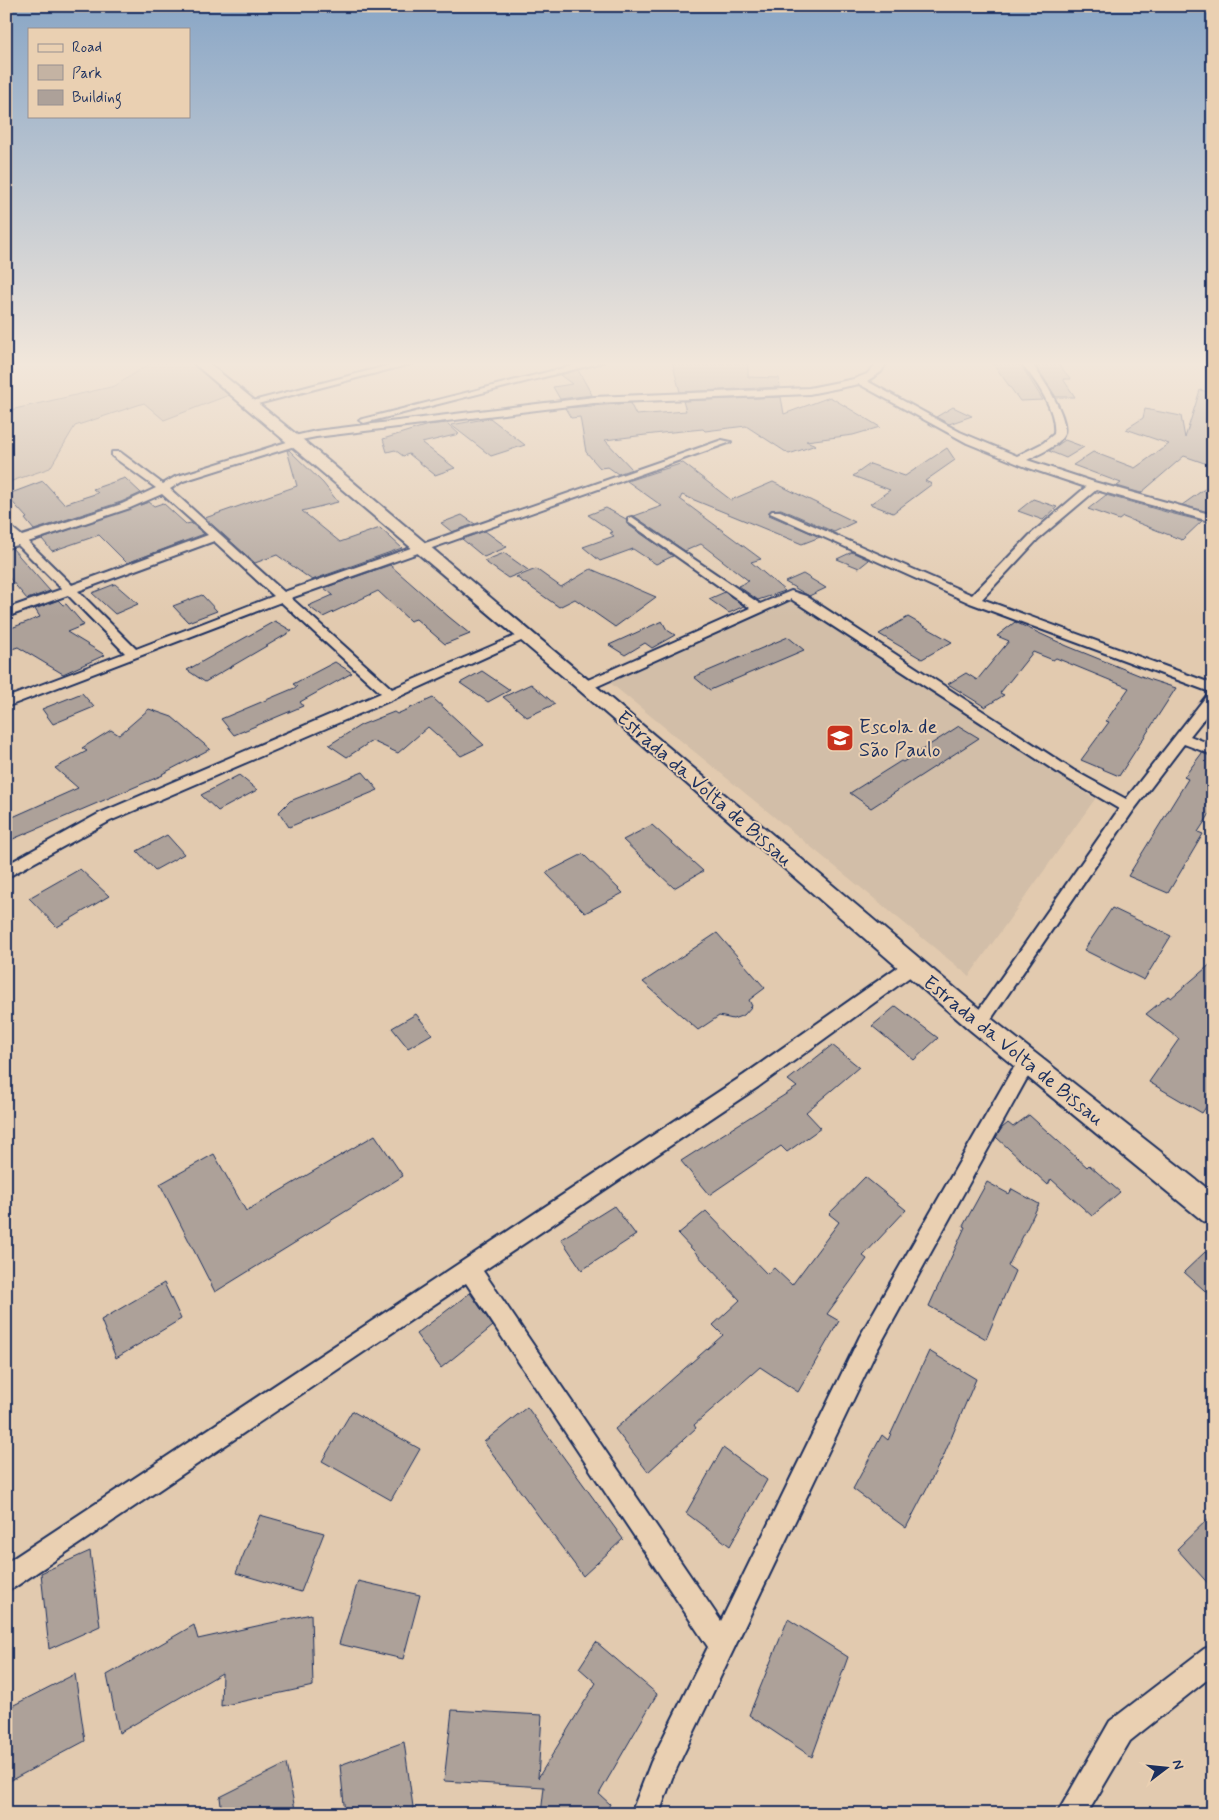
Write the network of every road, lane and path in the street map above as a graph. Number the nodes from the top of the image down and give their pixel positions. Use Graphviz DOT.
graph roads {
  1 [pos="276,447"];
  2 [pos="312,447"];
  3 [pos="712,447"];
  4 [pos="987,447"];
  5 [pos="1041,447"];
  6 [pos="116,454"];
  7 [pos="1020,459"];
  8 [pos="1095,485"];
  9 [pos="162,488"];
  10 [pos="776,513"];
  11 [pos="1213,519"];
  12 [pos="632,520"];
  13 [pos="6,526"];
  14 [pos="214,537"];
  15 [pos="19,541"];
  16 [pos="6,545"];
  17 [pos="421,549"];
  18 [pos="71,589"];
  19 [pos="282,598"];
  20 [pos="974,600"];
  21 [pos="758,608"];
  22 [pos="6,613"];
  23 [pos="526,636"];
  24 [pos="133,653"];
  25 [pos="586,686"];
  26 [pos="1213,689"];
  27 [pos="391,694"];
  28 [pos="1213,697"];
  29 [pos="6,703"];
  30 [pos="1181,738"];
  31 [pos="1213,750"];
  32 [pos="1128,807"];
  33 [pos="6,872"];
  34 [pos="912,966"];
  35 [pos="979,1023"];
  36 [pos="1029,1064"];
  37 [pos="1213,1211"];
  38 [pos="469,1268"];
  39 [pos="6,1578"];
  40 [pos="722,1645"];
  41 [pos="1213,1658"];
  42 [pos="645,1814"];
  43 [pos="1072,1814"];
  1 -- 9 [label="street"];
  2 -- 17 [label="main road, Estrada da Volta de Bissau"];
  3 -- 17 [label="street"];
  4 -- 7 [label="street"];
  5 -- 7 [label="street"];
  6 -- 9 [label="street"];
  7 -- 8 [label="street"];
  8 -- 11 [label="street"];
  8 -- 20 [label="street"];
  9 -- 14 [label="street"];
  9 -- 15 [label="street"];
  10 -- 20 [label="street"];
  12 -- 21 [label="street"];
  13 -- 15 [label="street"];
  14 -- 18 [label="street"];
  14 -- 19 [label="street"];
  15 -- 16 [label="street"];
  15 -- 18 [label="street"];
  17 -- 19 [label="street"];
  17 -- 23 [label="main road, Estrada da Volta de Bissau"];
  18 -- 22 [label="street"];
  18 -- 24 [label="street"];
  19 -- 24 [label="street"];
  19 -- 27 [label="street"];
  20 -- 26 [label="street"];
  21 -- 25 [label="street"];
  21 -- 32 [label="street"];
  23 -- 25 [label="main road, Estrada da Volta de Bissau"];
  23 -- 27 [label="street"];
  24 -- 29 [label="street"];
  25 -- 34 [label="main road, Estrada da Volta de Bissau"];
  27 -- 33 [label="street"];
  28 -- 30 [label="street"];
  30 -- 31 [label="street"];
  30 -- 32 [label="street"];
  32 -- 35 [label="street"];
  34 -- 35 [label="main road, Estrada da Volta de Bissau"];
  34 -- 38 [label="street"];
  35 -- 36 [label="main road, Estrada da Volta de Bissau"];
  36 -- 37 [label="main road, Estrada da Volta de Bissau"];
  36 -- 40 [label="street"];
  38 -- 39 [label="street"];
  38 -- 40 [label="street"];
  40 -- 42 [label="street"];
  41 -- 43 [label="street"];
}
